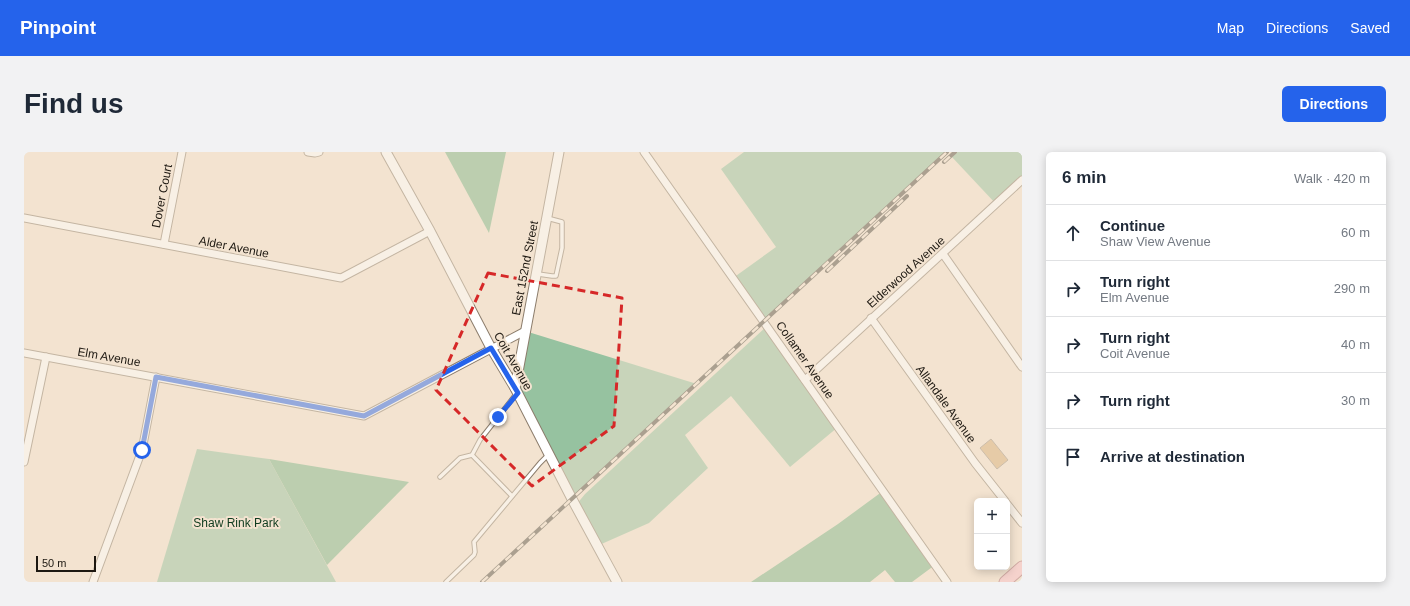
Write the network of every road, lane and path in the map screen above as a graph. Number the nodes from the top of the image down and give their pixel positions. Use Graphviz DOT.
graph roads {
  1 [pos="182,152"];
  2 [pos="308,152"];
  3 [pos="319,152"];
  4 [pos="386,152"];
  5 [pos="559,152"];
  6 [pos="644,152"];
  7 [pos="1022,180"];
  8 [pos="24,218"];
  9 [pos="546,218"];
  10 [pos="430,231"];
  11 [pos="164,244"];
  12 [pos="943,254"];
  13 [pos="536,274"];
  14 [pos="871,318"];
  15 [pos="526,331"];
  16 [pos="491,348"];
  17 [pos="24,352"];
  18 [pos="46,357"];
  19 [pos="1022,367"];
  20 [pos="156,377"];
  21 [pos="805,380"];
  22 [pos="516,390"];
  23 [pos="27,427"];
  24 [pos="549,454"];
  25 [pos="472,455"];
  26 [pos="24,462"];
  27 [pos="440,477"];
  28 [pos="512,496"];
  29 [pos="1003,498"];
  30 [pos="1010,508"];
  31 [pos="1022,523"];
  32 [pos="1022,566"];
  33 [pos="93,582"];
  34 [pos="446,582"];
  35 [pos="616,582"];
  36 [pos="947,582"];
  37 [pos="1005,582"];
  1 -- 11 [label="street, Dover Court"];
  2 -- 3 [label="street"];
  4 -- 10 [label="street, Coit Avenue"];
  5 -- 9 [label="street, East 152nd Street"];
  6 -- 21 [label="street, Collamer Avenue"];
  7 -- 12 [label="street, Elderwood Avenue"];
  8 -- 11 [label="street, Alder Avenue"];
  9 -- 13 [label="street, East 152nd Street"];
  9 -- 13 [label="lane"];
  10 -- 11 [label="street, Alder Avenue"];
  10 -- 16 [label="street, Coit Avenue"];
  12 -- 14 [label="street, Elderwood Avenue"];
  12 -- 19 [label="street"];
  13 -- 15 [label="street, East 152nd Street"];
  14 -- 21 [label="street, Elderwood Avenue"];
  14 -- 29 [label="street, Allandale Avenue"];
  15 -- 16 [label="street, Elm Avenue"];
  15 -- 22 [label="street, East 152nd Street"];
  16 -- 20 [label="street, Elm Avenue"];
  16 -- 22 [label="street, Coit Avenue"];
  17 -- 18 [label="street, Elm Avenue"];
  18 -- 20 [label="street, Elm Avenue"];
  18 -- 23 [label="street"];
  20 -- 33 [label="street"];
  21 -- 36 [label="street, Collamer Avenue"];
  22 -- 24 [label="street, Coit Avenue"];
  22 -- 25 [label="lane"];
  23 -- 26 [label="street"];
  24 -- 28 [label="lane"];
  24 -- 35 [label="street, Coit Avenue"];
  25 -- 27 [label="lane"];
  25 -- 28 [label="lane"];
  28 -- 34 [label="lane"];
  30 -- 31 [label="street"];
  32 -- 37 [label="main road"];
}
